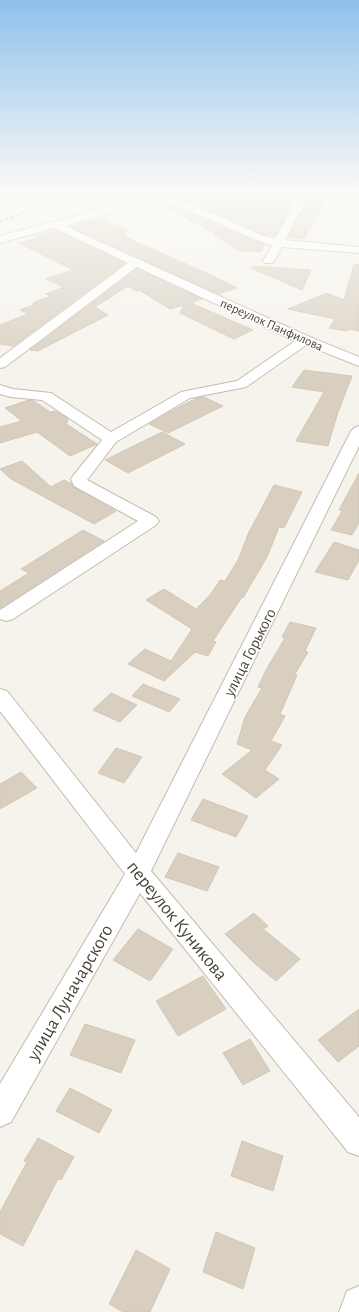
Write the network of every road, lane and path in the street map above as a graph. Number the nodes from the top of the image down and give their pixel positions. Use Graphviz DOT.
graph roads {
  1 [pos="121,256"];
  2 [pos="271,256"];
  3 [pos="269,261"];
  4 [pos="135,263"];
  5 [pos="305,340"];
  6 [pos="359,362"];
  7 [pos="0,364"];
  8 [pos="0,389"];
  9 [pos="359,431"];
  10 [pos="111,439"];
  11 [pos="6,615"];
  12 [pos="0,696"];
  13 [pos="138,873"];
  14 [pos="0,1112"];
  15 [pos="359,1141"];
  16 [pos="359,1303"];
  17 [pos="356,1312"];
  1 -- 4 [label="street, переулок Панфилова"];
  2 -- 3 [label="street"];
  4 -- 5 [label="street, переулок Панфилова"];
  4 -- 7 [label="street"];
  5 -- 6 [label="street, переулок Панфилова"];
  5 -- 10 [label="street"];
  8 -- 10 [label="street"];
  9 -- 13 [label="street, улица Горького"];
  10 -- 11 [label="street"];
  12 -- 13 [label="street, переулок Куникова"];
  13 -- 14 [label="street, улица Луначарского"];
  13 -- 15 [label="street, переулок Куникова"];
  16 -- 17 [label="street"];
}
